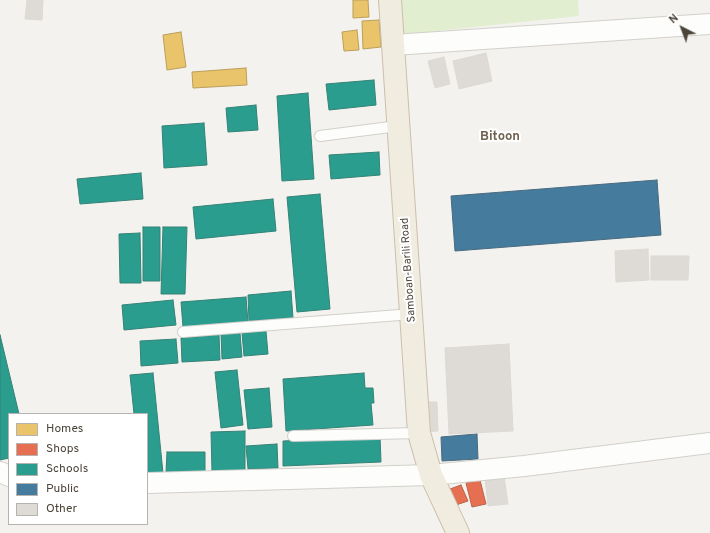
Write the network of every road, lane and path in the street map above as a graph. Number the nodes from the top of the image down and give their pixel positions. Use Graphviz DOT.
graph roads {
  1 [pos="390,0"];
  2 [pos="710,24"];
  3 [pos="393,46"];
  4 [pos="398,126"];
  5 [pos="320,136"];
  6 [pos="412,314"];
  7 [pos="183,332"];
  8 [pos="419,433"];
  9 [pos="293,436"];
  10 [pos="710,443"];
  11 [pos="431,475"];
  12 [pos="148,483"];
  13 [pos="458,533"];
  1 -- 3 [label="highway, Samboan-Barili Road"];
  2 -- 3 [label="street"];
  3 -- 4 [label="highway, Samboan-Barili Road"];
  4 -- 5 [label="lane"];
  4 -- 6 [label="highway, Samboan-Barili Road"];
  6 -- 7 [label="lane"];
  6 -- 8 [label="highway, Samboan-Barili Road"];
  8 -- 9 [label="lane"];
  8 -- 11 [label="highway, Samboan-Barili Road"];
  10 -- 11 [label="street"];
  11 -- 12 [label="street"];
  11 -- 13 [label="highway, Samboan-Barili Road"];
}
